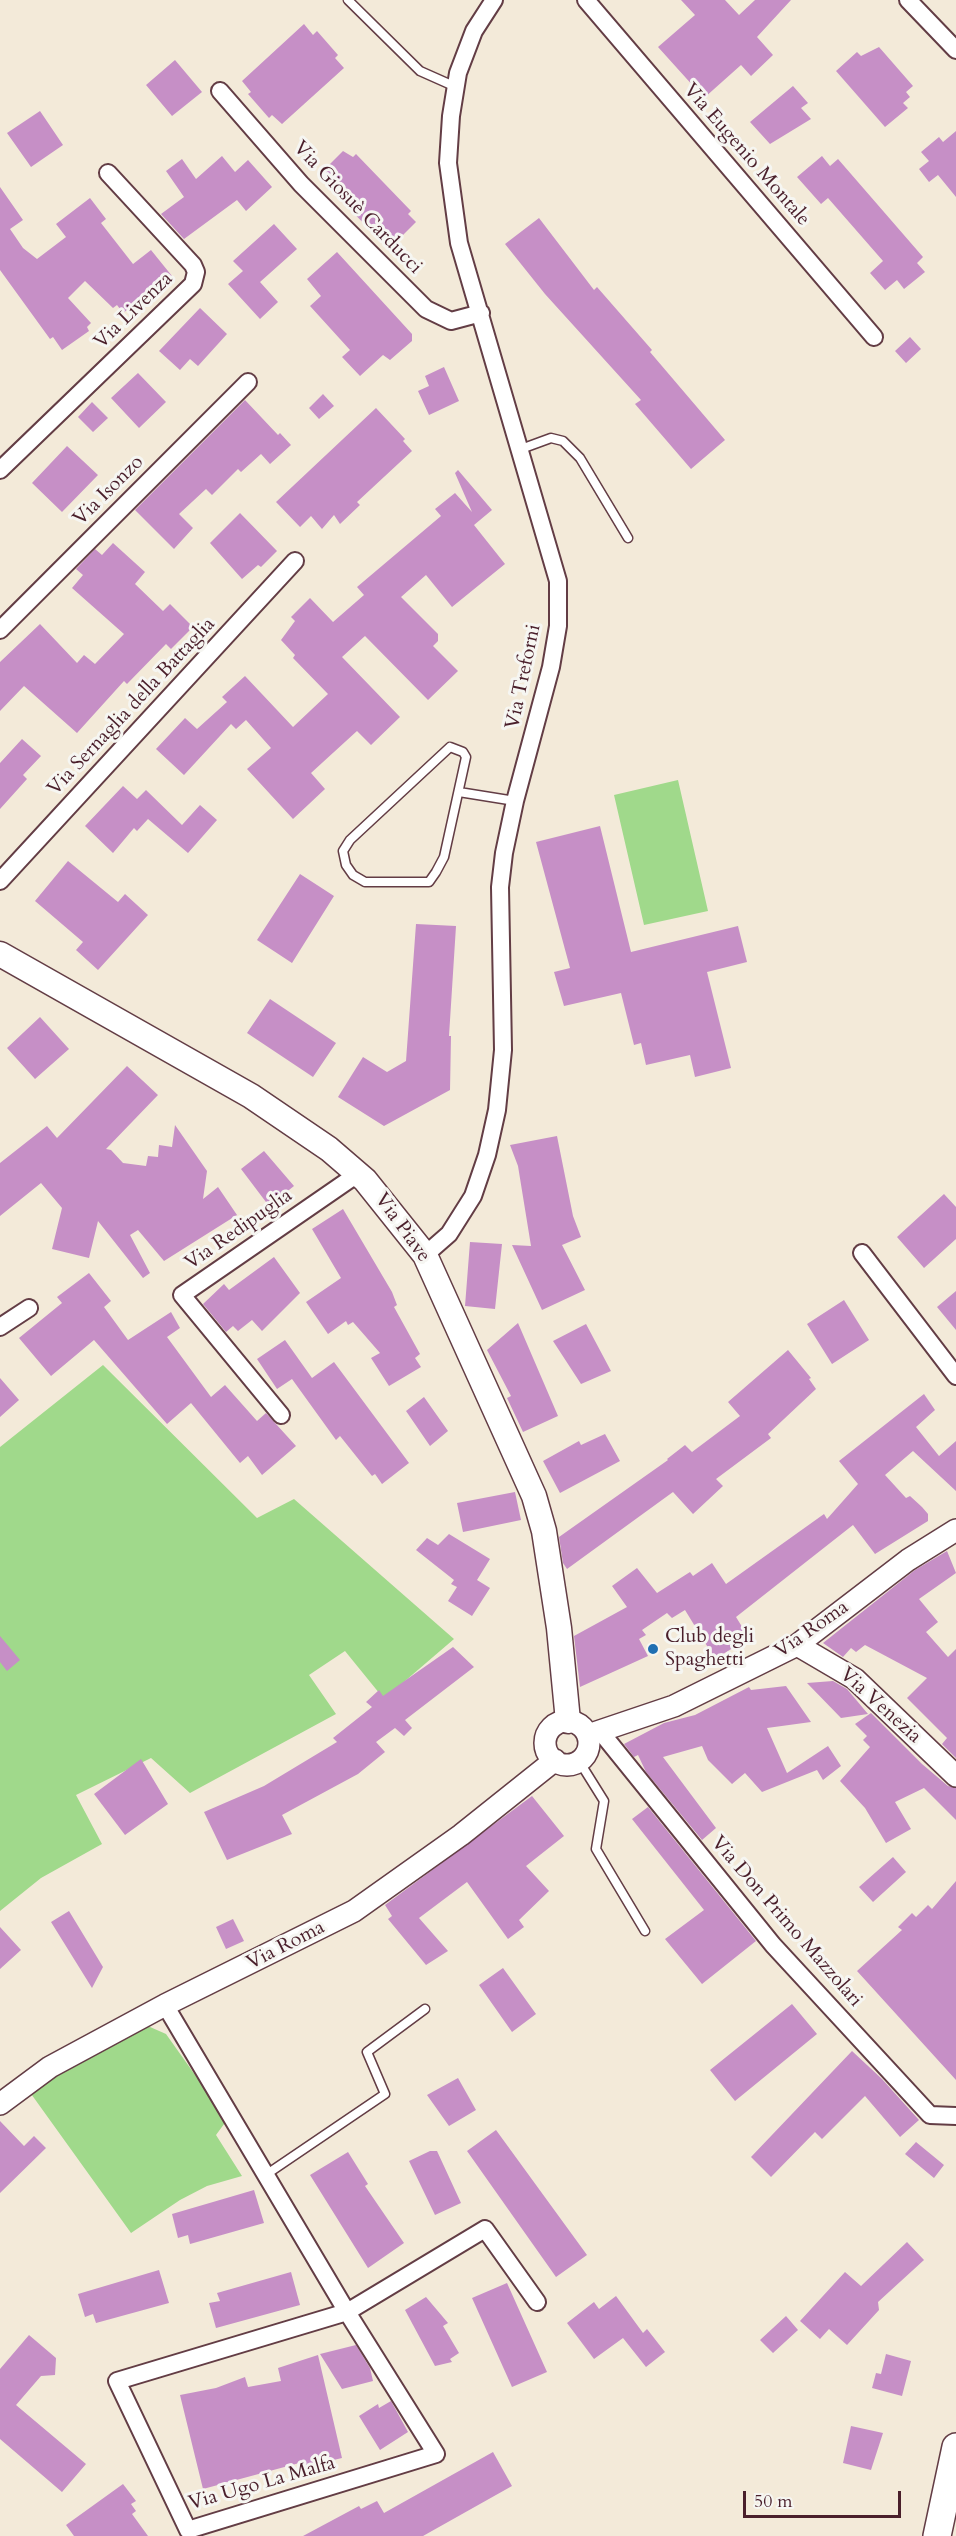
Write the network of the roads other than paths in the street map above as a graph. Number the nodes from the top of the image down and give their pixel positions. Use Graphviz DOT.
graph roads {
  1 [pos="348,0"];
  2 [pos="494,0"];
  3 [pos="586,0"];
  4 [pos="908,0"];
  5 [pos="956,50"];
  6 [pos="456,87"];
  7 [pos="220,91"];
  8 [pos="108,173"];
  9 [pos="481,313"];
  10 [pos="874,337"];
  11 [pos="249,382"];
  12 [pos="521,449"];
  13 [pos="0,470"];
  14 [pos="628,538"];
  15 [pos="296,561"];
  16 [pos="0,630"];
  17 [pos="459,792"];
  18 [pos="515,801"];
  19 [pos="0,881"];
  20 [pos="0,954"];
  21 [pos="358,1173"];
  22 [pos="862,1252"];
  23 [pos="425,1255"];
  24 [pos="29,1308"];
  25 [pos="0,1327"];
  26 [pos="956,1376"];
  27 [pos="281,1414"];
  28 [pos="956,1530"];
  29 [pos="797,1645"];
  30 [pos="568,1720"];
  31 [pos="594,1733"];
  32 [pos="555,1760"];
  33 [pos="579,1761"];
  34 [pos="956,1776"];
  35 [pos="645,1931"];
  36 [pos="165,2005"];
  37 [pos="425,2008"];
  38 [pos="0,2104"];
  39 [pos="956,2116"];
  40 [pos="267,2174"];
  41 [pos="537,2302"];
  42 [pos="347,2312"];
  43 [pos="956,2447"];
  44 [pos="937,2536"];
  1 -- 6 [label="lane"];
  2 -- 6 [label="street, Via Treforni"];
  3 -- 10 [label="street, Via Eugenio Montale"];
  4 -- 5 [label="street"];
  6 -- 9 [label="street, Via Treforni"];
  7 -- 9 [label="street, Via Giosuè Carducci"];
  8 -- 13 [label="street, Via Livenza"];
  9 -- 12 [label="street, Via Treforni"];
  11 -- 16 [label="street, Via Isonzo"];
  12 -- 14 [label="lane"];
  12 -- 18 [label="street, Via Treforni"];
  15 -- 19 [label="street, Via Sernaglia della Battaglia"];
  17 -- 17 [label="lane"];
  17 -- 18 [label="lane"];
  18 -- 23 [label="street, Via Treforni"];
  20 -- 21 [label="main road, Via Piave"];
  21 -- 23 [label="main road, Via Piave"];
  21 -- 27 [label="street, Via Redipuglia"];
  22 -- 26 [label="street"];
  23 -- 30 [label="main road, Via Piave"];
  24 -- 25 [label="street"];
  28 -- 29 [label="street, Via Roma"];
  29 -- 31 [label="street, Via Roma"];
  29 -- 34 [label="street, Via Venezia"];
  30 -- 31 [label="street"];
  30 -- 32 [label="street"];
  31 -- 33 [label="street"];
  31 -- 39 [label="street, Via Don Primo Mazzolari"];
  32 -- 33 [label="street"];
  32 -- 36 [label="street, Via Roma"];
  33 -- 35 [label="lane"];
  36 -- 38 [label="street, Via Roma"];
  36 -- 40 [label="street, Via Ugo La Malfa"];
  37 -- 40 [label="lane"];
  40 -- 42 [label="street, Via Ugo La Malfa"];
  41 -- 42 [label="street, Via Ugo La Malfa"];
  42 -- 42 [label="street, Via Ugo La Malfa"];
  43 -- 44 [label="main road"];
}
